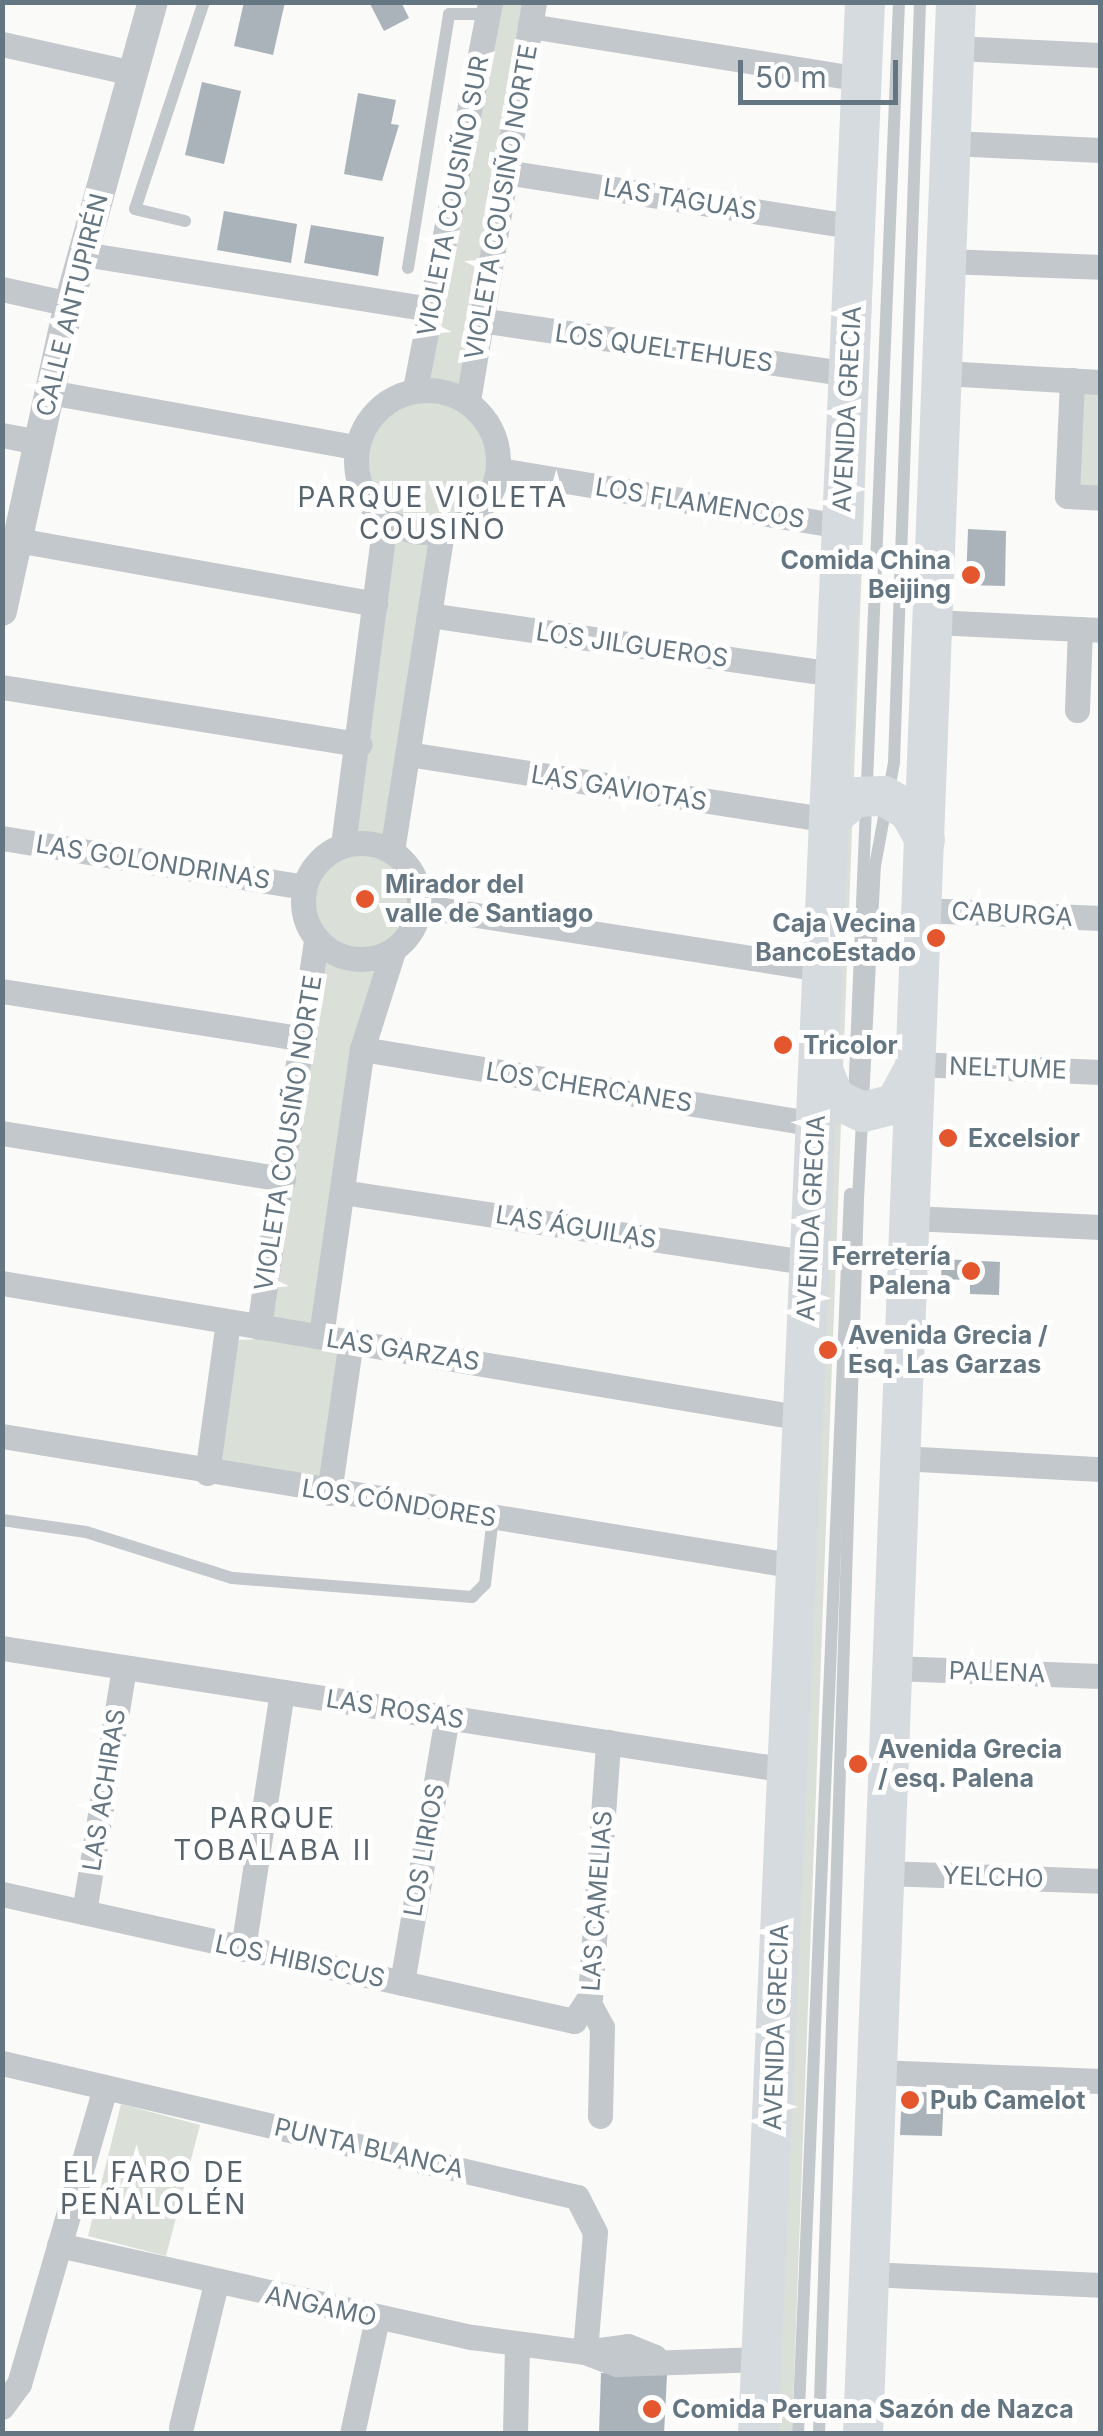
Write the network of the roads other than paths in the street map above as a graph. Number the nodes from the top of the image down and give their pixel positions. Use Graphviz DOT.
graph roads {
  1 [pos="153,2"];
  2 [pos="204,2"];
  3 [pos="864,2"];
  4 [pos="899,2"];
  5 [pos="920,2"];
  6 [pos="956,2"];
  7 [pos="489,8"];
  8 [pos="532,14"];
  9 [pos="2,44"];
  10 [pos="955,48"];
  11 [pos="1100,54"];
  12 [pos="134,73"];
  13 [pos="861,78"];
  14 [pos="951,143"];
  15 [pos="1100,150"];
  16 [pos="506,172"];
  17 [pos="185,222"];
  18 [pos="855,226"];
  19 [pos="82,254"];
  20 [pos="947,261"];
  21 [pos="1100,267"];
  22 [pos="408,268"];
  23 [pos="2,289"];
  24 [pos="69,304"];
  25 [pos="430,309"];
  26 [pos="480,320"];
  27 [pos="943,373"];
  28 [pos="848,374"];
  29 [pos="1072,380"];
  30 [pos="1100,382"];
  31 [pos="415,389"];
  32 [pos="49,392"];
  33 [pos="468,401"];
  34 [pos="2,436"];
  35 [pos="38,442"];
  36 [pos="356,447"];
  37 [pos="499,470"];
  38 [pos="1100,498"];
  39 [pos="385,520"];
  40 [pos="842,526"];
  41 [pos="442,532"];
  42 [pos="17,540"];
  43 [pos="375,604"];
  44 [pos="2,612"];
  45 [pos="429,615"];
  46 [pos="933,622"];
  47 [pos="1090,629"];
  48 [pos="835,674"];
  49 [pos="2,687"];
  50 [pos="1076,710"];
  51 [pos="359,744"];
  52 [pos="408,754"];
  53 [pos="879,797"];
  54 [pos="829,820"];
  55 [pos="2,838"];
  56 [pos="924,840"];
  57 [pos="343,845"];
  58 [pos="392,852"];
  59 [pos="304,887"];
  60 [pos="419,906"];
  61 [pos="923,910"];
  62 [pos="1100,918"];
  63 [pos="316,940"];
  64 [pos="393,951"];
  65 [pos="822,969"];
  66 [pos="2,991"];
  67 [pos="304,1039"];
  68 [pos="362,1049"];
  69 [pos="818,1052"];
  70 [pos="916,1064"];
  71 [pos="1100,1072"];
  72 [pos="858,1111"];
  73 [pos="816,1124"];
  74 [pos="2,1133"];
  75 [pos="282,1179"];
  76 [pos="342,1192"];
  77 [pos="911,1218"];
  78 [pos="1100,1226"];
  79 [pos="810,1263"];
  80 [pos="2,1283"];
  81 [pos="228,1322"];
  82 [pos="259,1327"];
  83 [pos="320,1336"];
  84 [pos="351,1341"];
  85 [pos="802,1418"];
  86 [pos="2,1436"];
  87 [pos="901,1458"];
  88 [pos="1100,1468"];
  89 [pos="207,1474"];
  90 [pos="329,1493"];
  91 [pos="493,1518"];
  92 [pos="2,1520"];
  93 [pos="796,1566"];
  94 [pos="2,1648"];
  95 [pos="124,1667"];
  96 [pos="893,1668"];
  97 [pos="1100,1676"];
  98 [pos="282,1692"];
  99 [pos="447,1717"];
  100 [pos="608,1742"];
  101 [pos="787,1770"];
  102 [pos="885,1873"];
  103 [pos="1100,1880"];
  104 [pos="2,1894"];
  105 [pos="84,1912"];
  106 [pos="243,1949"];
  107 [pos="402,1983"];
  108 [pos="589,2003"];
  109 [pos="2,2063"];
  110 [pos="877,2072"];
  111 [pos="1100,2081"];
  112 [pos="105,2088"];
  113 [pos="600,2116"];
  114 [pos="59,2245"];
  115 [pos="869,2274"];
  116 [pos="216,2283"];
  117 [pos="1100,2284"];
  118 [pos="376,2318"];
  119 [pos="517,2345"];
  120 [pos="585,2352"];
  121 [pos="762,2358"];
  122 [pos="2,2407"];
  123 [pos="181,2426"];
  124 [pos="352,2434"];
  125 [pos="515,2434"];
  126 [pos="758,2434"];
  127 [pos="798,2434"];
  128 [pos="819,2434"];
  129 [pos="863,2434"];
  1 -- 12 [label="street, CALLE ANTUPIRÉN"];
  2 -- 17 [label="lane"];
  3 -- 13 [label="main road, AVENIDA GRECIA"];
  4 -- 53 [label="lane"];
  5 -- 53 [label="lane"];
  6 -- 10 [label="main road"];
  7 -- 22 [label="lane"];
  7 -- 25 [label="street, VIOLETA COUSIÑO SUR"];
  8 -- 13 [label="street"];
  8 -- 16 [label="street, VIOLETA COUSIÑO NORTE"];
  9 -- 12 [label="street"];
  10 -- 11 [label="street"];
  10 -- 14 [label="main road"];
  12 -- 19 [label="street, CALLE ANTUPIRÉN"];
  13 -- 18 [label="main road, AVENIDA GRECIA"];
  14 -- 15 [label="street"];
  14 -- 20 [label="main road"];
  16 -- 18 [label="street, LAS TAGUAS"];
  16 -- 26 [label="street, VIOLETA COUSIÑO NORTE"];
  18 -- 28 [label="main road, AVENIDA GRECIA"];
  19 -- 24 [label="street, CALLE ANTUPIRÉN"];
  19 -- 25 [label="street"];
  20 -- 21 [label="street"];
  20 -- 27 [label="main road"];
  23 -- 24 [label="street"];
  24 -- 32 [label="street, CALLE ANTUPIRÉN"];
  25 -- 31 [label="street, VIOLETA COUSIÑO SUR"];
  26 -- 28 [label="street, LOS QUELTEHUES"];
  26 -- 33 [label="street, VIOLETA COUSIÑO NORTE"];
  27 -- 29 [label="street"];
  27 -- 46 [label="main road"];
  28 -- 40 [label="main road, AVENIDA GRECIA"];
  29 -- 30 [label="street"];
  29 -- 38 [label="street"];
  31 -- 33 [label="street"];
  31 -- 36 [label="street"];
  32 -- 35 [label="street, CALLE ANTUPIRÉN"];
  32 -- 36 [label="street"];
  33 -- 37 [label="street"];
  34 -- 35 [label="street"];
  35 -- 42 [label="street, CALLE ANTUPIRÉN"];
  36 -- 39 [label="street"];
  37 -- 40 [label="street, LOS FLAMENCOS"];
  37 -- 41 [label="street"];
  39 -- 41 [label="street"];
  39 -- 43 [label="street"];
  40 -- 48 [label="main road, AVENIDA GRECIA"];
  41 -- 45 [label="street"];
  42 -- 43 [label="street"];
  42 -- 44 [label="street, CALLE ANTUPIRÉN"];
  43 -- 51 [label="street"];
  45 -- 48 [label="street, LOS JILGUEROS"];
  45 -- 52 [label="street"];
  46 -- 47 [label="street"];
  46 -- 56 [label="main road"];
  47 -- 50 [label="street"];
  48 -- 54 [label="main road, AVENIDA GRECIA"];
  49 -- 51 [label="street"];
  51 -- 57 [label="street"];
  52 -- 54 [label="street, LAS GAVIOTAS"];
  52 -- 58 [label="street"];
  53 -- 54 [label="main road"];
  53 -- 56 [label="main road"];
  53 -- 72 [label="lane"];
  53 -- 72 [label="lane"];
  54 -- 65 [label="main road, AVENIDA GRECIA"];
  55 -- 59 [label="street, LAS GOLONDRINAS"];
  56 -- 61 [label="main road"];
  57 -- 58 [label="street"];
  57 -- 59 [label="street"];
  58 -- 60 [label="street"];
  59 -- 63 [label="street"];
  60 -- 64 [label="street"];
  60 -- 65 [label="street"];
  61 -- 62 [label="street, CABURGA"];
  61 -- 70 [label="main road"];
  63 -- 64 [label="street"];
  63 -- 67 [label="street, VIOLETA COUSIÑO NORTE"];
  64 -- 68 [label="street"];
  65 -- 69 [label="main road, AVENIDA GRECIA"];
  66 -- 67 [label="street"];
  67 -- 75 [label="street, VIOLETA COUSIÑO NORTE"];
  68 -- 73 [label="street, LOS CHERCANES"];
  68 -- 76 [label="street"];
  69 -- 72 [label="main road"];
  69 -- 73 [label="main road, AVENIDA GRECIA"];
  70 -- 71 [label="street, NELTUME"];
  70 -- 72 [label="main road"];
  70 -- 77 [label="main road"];
  72 -- 127 [label="lane"];
  72 -- 128 [label="lane"];
  73 -- 79 [label="main road, AVENIDA GRECIA"];
  74 -- 75 [label="street"];
  75 -- 82 [label="street, VIOLETA COUSIÑO NORTE"];
  76 -- 79 [label="street, LAS ÁGUILAS"];
  76 -- 83 [label="street"];
  77 -- 78 [label="street"];
  77 -- 87 [label="main road"];
  79 -- 85 [label="main road, AVENIDA GRECIA"];
  80 -- 81 [label="street, LAS GARZAS"];
  81 -- 82 [label="street, LAS GARZAS"];
  81 -- 89 [label="street"];
  82 -- 83 [label="street, LAS GARZAS"];
  83 -- 84 [label="street, LAS GARZAS"];
  84 -- 85 [label="street, LAS GARZAS"];
  84 -- 90 [label="street"];
  85 -- 93 [label="main road, AVENIDA GRECIA"];
  86 -- 89 [label="street, LOS CÓNDORES"];
  87 -- 88 [label="street"];
  87 -- 96 [label="main road"];
  89 -- 90 [label="street, LOS CÓNDORES"];
  90 -- 91 [label="street, LOS CÓNDORES"];
  91 -- 92 [label="lane"];
  91 -- 93 [label="street, LOS CÓNDORES"];
  93 -- 101 [label="main road, AVENIDA GRECIA"];
  94 -- 95 [label="street, LAS ROSAS"];
  95 -- 98 [label="street, LAS ROSAS"];
  95 -- 105 [label="street, LAS ACHIRAS"];
  96 -- 97 [label="street, PALENA"];
  96 -- 102 [label="main road"];
  98 -- 99 [label="street, LAS ROSAS"];
  98 -- 106 [label="street"];
  99 -- 100 [label="street, LAS ROSAS"];
  99 -- 107 [label="street, LOS LIRIOS"];
  100 -- 101 [label="street, LAS ROSAS"];
  100 -- 108 [label="street, LAS CAMELIAS"];
  101 -- 121 [label="main road, AVENIDA GRECIA"];
  102 -- 103 [label="street, YELCHO"];
  102 -- 110 [label="main road"];
  104 -- 105 [label="street, LOS HIBISCUS"];
  105 -- 106 [label="street, LOS HIBISCUS"];
  106 -- 107 [label="street, LOS HIBISCUS"];
  107 -- 108 [label="street, LOS HIBISCUS"];
  108 -- 113 [label="street, LAS CAMELIAS"];
  109 -- 112 [label="street, PUNTA BLANCA"];
  110 -- 111 [label="street"];
  110 -- 115 [label="main road"];
  112 -- 114 [label="street"];
  112 -- 120 [label="street, PUNTA BLANCA"];
  114 -- 116 [label="street, ANGAMO"];
  114 -- 122 [label="street"];
  115 -- 117 [label="street"];
  115 -- 129 [label="main road"];
  116 -- 118 [label="street, ANGAMO"];
  116 -- 123 [label="street"];
  118 -- 119 [label="street, ANGAMO"];
  118 -- 124 [label="street"];
  119 -- 120 [label="street, ANGAMO"];
  119 -- 125 [label="street"];
  120 -- 121 [label="street, ANGAMO"];
  121 -- 126 [label="main road, AVENIDA GRECIA"];
}
